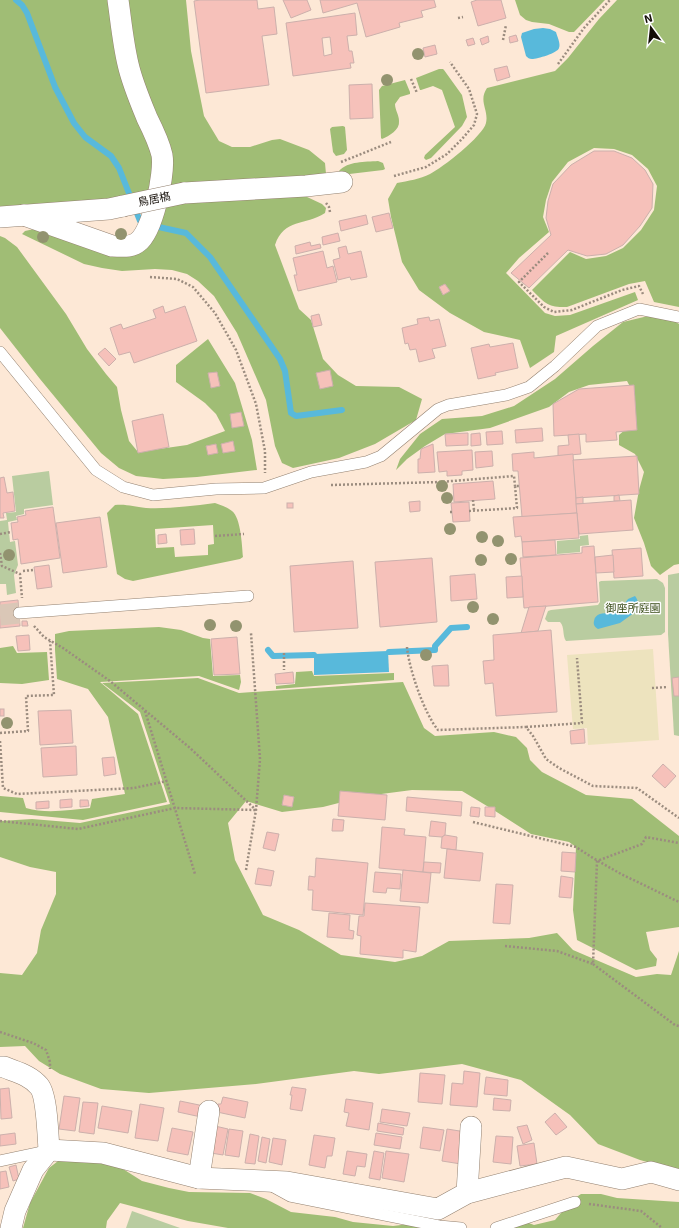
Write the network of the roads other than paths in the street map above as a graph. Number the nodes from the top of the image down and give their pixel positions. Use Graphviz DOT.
graph roads {
  1 [pos="118,0"];
  2 [pos="342,182"];
  3 [pos="24,215"];
  4 [pos="0,217"];
  5 [pos="679,317"];
  6 [pos="0,352"];
  7 [pos="248,596"];
  8 [pos="22,613"];
  9 [pos="0,1067"];
  10 [pos="209,1111"];
  11 [pos="471,1127"];
  12 [pos="49,1150"];
  13 [pos="0,1161"];
  14 [pos="199,1178"];
  15 [pos="679,1180"];
  16 [pos="263,1182"];
  17 [pos="467,1193"];
  18 [pos="575,1202"];
  19 [pos="11,1228"];
  20 [pos="461,1228"];
  21 [pos="496,1228"];
  1 -- 3 [label="street"];
  2 -- 3 [label="street, 鳥居𣘺, bridge"];
  3 -- 4 [label="street, 鳥居𣘺"];
  5 -- 6 [label="lane"];
  7 -- 8 [label="lane"];
  9 -- 12 [label="street"];
  10 -- 14 [label="street"];
  11 -- 17 [label="street"];
  12 -- 13 [label="lane"];
  12 -- 14 [label="street"];
  12 -- 19 [label="street"];
  14 -- 16 [label="street"];
  15 -- 17 [label="street"];
  16 -- 17 [label="street"];
  16 -- 20 [label="lane"];
  18 -- 21 [label="lane"];
}
